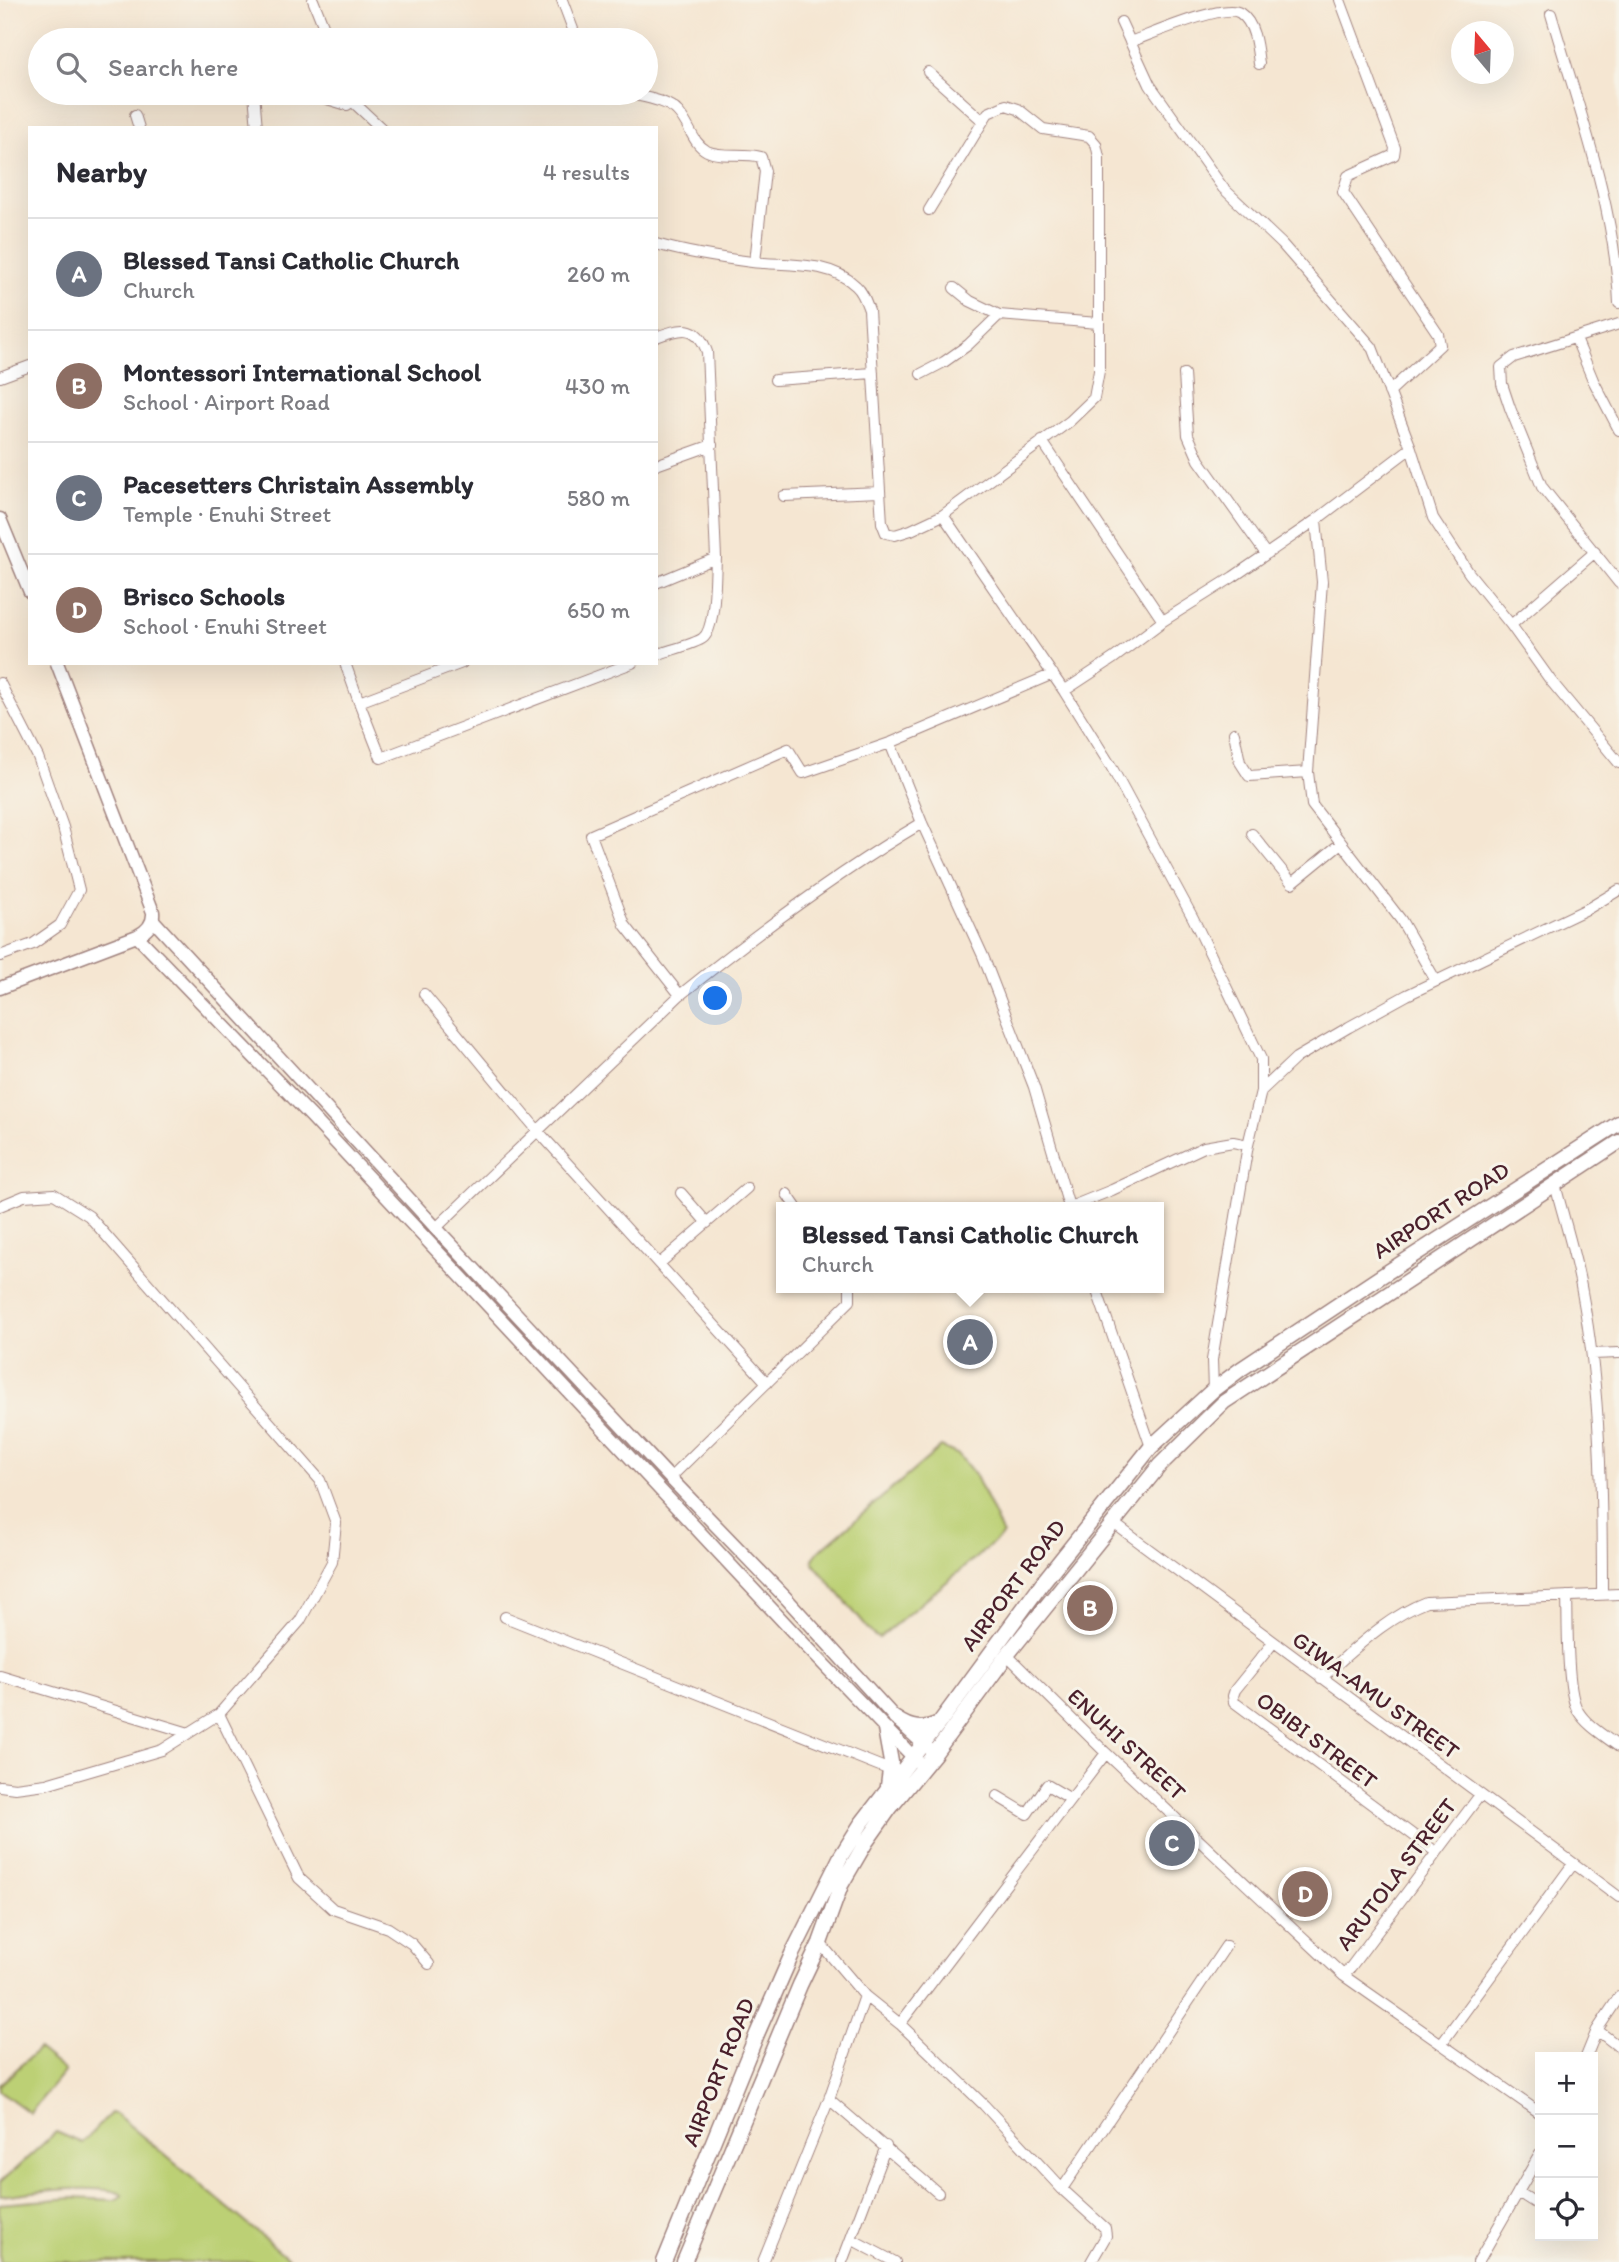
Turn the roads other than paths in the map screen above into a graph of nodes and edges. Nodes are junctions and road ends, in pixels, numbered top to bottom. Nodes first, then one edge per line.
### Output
1 (313, 0) edge
2 (562, 0) edge
3 (1340, 0) edge
4 (1551, 14) dead end
5 (1121, 22) dead end
6 (324, 28) edge
7 (573, 28) edge
8 (1130, 42) junction
9 (1259, 64) dead end
10 (928, 72) dead end
11 (658, 102) edge
12 (255, 105) edge
13 (357, 105) edge
14 (135, 115) dead end
15 (983, 121) junction
16 (138, 126) edge
17 (257, 126) edge
18 (378, 126) edge
19 (929, 210) dead end
20 (658, 245) edge
21 (755, 262) junction
22 (954, 288) dead end
23 (1619, 303) edge
24 (999, 315) junction
25 (1098, 323) junction
26 (1619, 324) edge
27 (658, 336) edge
28 (1576, 339) junction
29 (28, 367) edge
30 (873, 373) junction
31 (921, 374) dead end
32 (1184, 374) dead end
33 (0, 377) edge
34 (775, 380) dead end
35 (1390, 392) junction
36 (1619, 430) edge
37 (1042, 441) junction
38 (712, 445) junction
39 (1411, 448) junction
40 (658, 464) edge
41 (880, 492) junction
42 (784, 496) dead end
43 (943, 514) junction
44 (0, 519) edge
45 (1316, 520) junction
46 (1595, 552) junction
47 (1266, 554) junction
48 (716, 558) junction
49 (658, 582) edge
50 (1619, 583) edge
51 (28, 587) edge
52 (1163, 621) junction
53 (1511, 625) junction
54 (658, 654) edge
55 (58, 665) edge
56 (346, 665) edge
57 (457, 665) edge
58 (627, 665) edge
59 (1053, 674) junction
60 (0, 683) edge
61 (1064, 691) junction
62 (359, 702) junction
63 (1234, 733) dead end
64 (890, 743) junction
65 (1619, 763) edge
66 (1308, 772) junction
67 (922, 823) junction
68 (1252, 834) dead end
69 (1340, 843) junction
70 (1619, 890) edge
71 (153, 920) junction
72 (137, 936) junction
73 (0, 956) edge
74 (1436, 981) junction
75 (0, 988) edge
76 (424, 994) dead end
77 (680, 995) junction
78 (1261, 1091) junction
79 (1619, 1123) edge
80 (538, 1131) junction
81 (1619, 1142) edge
82 (1248, 1145) junction
83 (1555, 1184) junction
84 (747, 1188) dead end
85 (681, 1193) dead end
86 (787, 1194) dead end
87 (793, 1202) edge
88 (1068, 1202) edge
89 (1080, 1202) edge
90 (0, 1206) edge
91 (707, 1223) junction
92 (436, 1228) junction
93 (659, 1264) junction
94 (1356, 1292) junction
95 (850, 1293) edge
96 (1098, 1293) edge
97 (1367, 1308) junction
98 (1619, 1353) edge
99 (1592, 1354) junction
100 (767, 1383) junction
101 (1213, 1390) junction
102 (1151, 1447) junction
103 (670, 1478) junction
104 (1111, 1522) junction
105 (1619, 1594) edge
106 (1602, 1595) junction
107 (1567, 1596) junction
108 (505, 1617) dead end
109 (1273, 1643) junction
110 (1007, 1655) junction
111 (0, 1676) edge
112 (1321, 1678) junction
113 (219, 1714) junction
114 (940, 1722) junction
115 (890, 1724) junction
116 (189, 1733) junction
117 (923, 1744) junction
118 (1619, 1747) edge
119 (935, 1753) junction
120 (1106, 1753) junction
121 (912, 1757) junction
122 (924, 1767) junction
123 (890, 1770) junction
124 (0, 1786) edge
125 (887, 1789) junction
126 (1480, 1795) junction
127 (997, 1796) dead end
128 (1071, 1799) junction
129 (1436, 1853) junction
130 (1573, 1864) junction
131 (1619, 1898) edge
132 (820, 1943) junction
133 (1226, 1946) dead end
134 (429, 1964) dead end
135 (1343, 1976) junction
136 (864, 1996) junction
137 (1619, 1997) edge
138 (900, 2024) junction
139 (1597, 2030) junction
140 (1441, 2044) junction
141 (1619, 2047) edge
142 (1588, 2052) edge
143 (829, 2099) junction
144 (1535, 2110) edge
145 (886, 2146) junction
146 (1535, 2163) edge
147 (1062, 2189) junction
148 (1518, 2192) junction
149 (938, 2193) dead end
150 (1535, 2203) edge
151 (850, 2239) junction
152 (664, 2262) edge
153 (684, 2262) edge
154 (763, 2262) edge
155 (842, 2262) edge
156 (895, 2262) edge
157 (1091, 2262) edge
158 (1478, 2262) edge

1 - 6 street
2 - 7 street
3 - 35 street
4 - 23 street
5 - 8 street
8 - 9 street
8 - 35 street
10 - 15 street
11 - 21 street
12 - 17 street
13 - 18 street
14 - 16 street
15 - 19 street
15 - 25 street
20 - 21 street
21 - 30 street
22 - 24 street
24 - 25 street
24 - 31 street
25 - 37 street
26 - 28 street
27 - 38 street
28 - 36 street
28 - 46 street
29 - 33 street
30 - 34 street
30 - 41 street
32 - 47 street
35 - 39 street
37 - 43 street
37 - 52 street
38 - 40 street
38 - 48 street
39 - 45 street
39 - 53 street
41 - 42 street
41 - 43 street
43 - 59 street
44 - 51 street
45 - 47 street
45 - 66 street
46 - 50 street
46 - 53 street
47 - 52 street
48 - 49 street
48 - 54 street
52 - 61 street
53 - 65 street
55 - 71 street
56 - 62 street
57 - 62 street
58 - 62 street
59 - 61 street
59 - 64 street
60 - 73 street
61 - 78 street
63 - 66 street
64 - 67 street
64 - 77 street
66 - 69 street
67 - 77 street
67 - 88 street
68 - 69 street
69 - 74 street
70 - 74 street
71 - 72 street
71 - 92 street
72 - 75 street
72 - 115 street
74 - 78 street
76 - 80 street
77 - 80 street
78 - 82 street
79 - 94 main road, AIRPORT ROAD
80 - 92 street
80 - 93 street
81 - 83 main road, AIRPORT ROAD
82 - 89 street
82 - 101 street
83 - 97 main road, AIRPORT ROAD
83 - 99 street
84 - 91 street
85 - 91 street
86 - 87 street
90 - 113 street
91 - 93 street
92 - 103 street
93 - 100 street
94 - 97 main road
94 - 101 main road, AIRPORT ROAD
95 - 100 street
96 - 102 street
97 - 104 main road, AIRPORT ROAD
98 - 99 street
99 - 106 street
100 - 103 street
101 - 102 main road, AIRPORT ROAD
102 - 114 main road, AIRPORT ROAD
103 - 115 street
104 - 109 street, GIWA-AMU STREET
104 - 110 main road, AIRPORT ROAD
105 - 106 street
106 - 107 street
107 - 112 street
107 - 118 street
108 - 123 street
109 - 112 street, GIWA-AMU STREET
109 - 129 street, OBIBI STREET
110 - 119 main road, AIRPORT ROAD
110 - 120 street, ENUHI STREET
111 - 116 street
112 - 126 street, GIWA-AMU STREET
113 - 116 street
113 - 134 street
114 - 115 main road
114 - 117 main road, AIRPORT ROAD
115 - 117 street
115 - 121 street
115 - 123 main road
116 - 124 street
117 - 119 street
117 - 121 main road, AIRPORT ROAD
119 - 122 main road, AIRPORT ROAD
120 - 128 street
120 - 135 street, ENUHI STREET
121 - 122 street
121 - 125 main road, AIRPORT ROAD
122 - 132 main road, AIRPORT ROAD
123 - 125 main road
125 - 152 main road, AIRPORT ROAD
126 - 129 street, ARUTOLA STREET
126 - 130 street, GIWA-AMU STREET
127 - 128 street
128 - 138 street
129 - 135 street, ARUTOLA STREET
130 - 131 street, GIWA-AMU STREET
130 - 140 street
132 - 136 street
132 - 153 main road, AIRPORT ROAD
133 - 147 street
135 - 140 street, ENUHI STREET
136 - 138 street
136 - 143 street
137 - 139 street
138 - 147 street
139 - 141 street
139 - 142 street
140 - 144 street, ENUHI STREET
143 - 145 street
143 - 154 street
145 - 149 street
145 - 151 street
146 - 148 street
147 - 157 street
148 - 150 street
148 - 158 street
151 - 155 street
151 - 156 street

